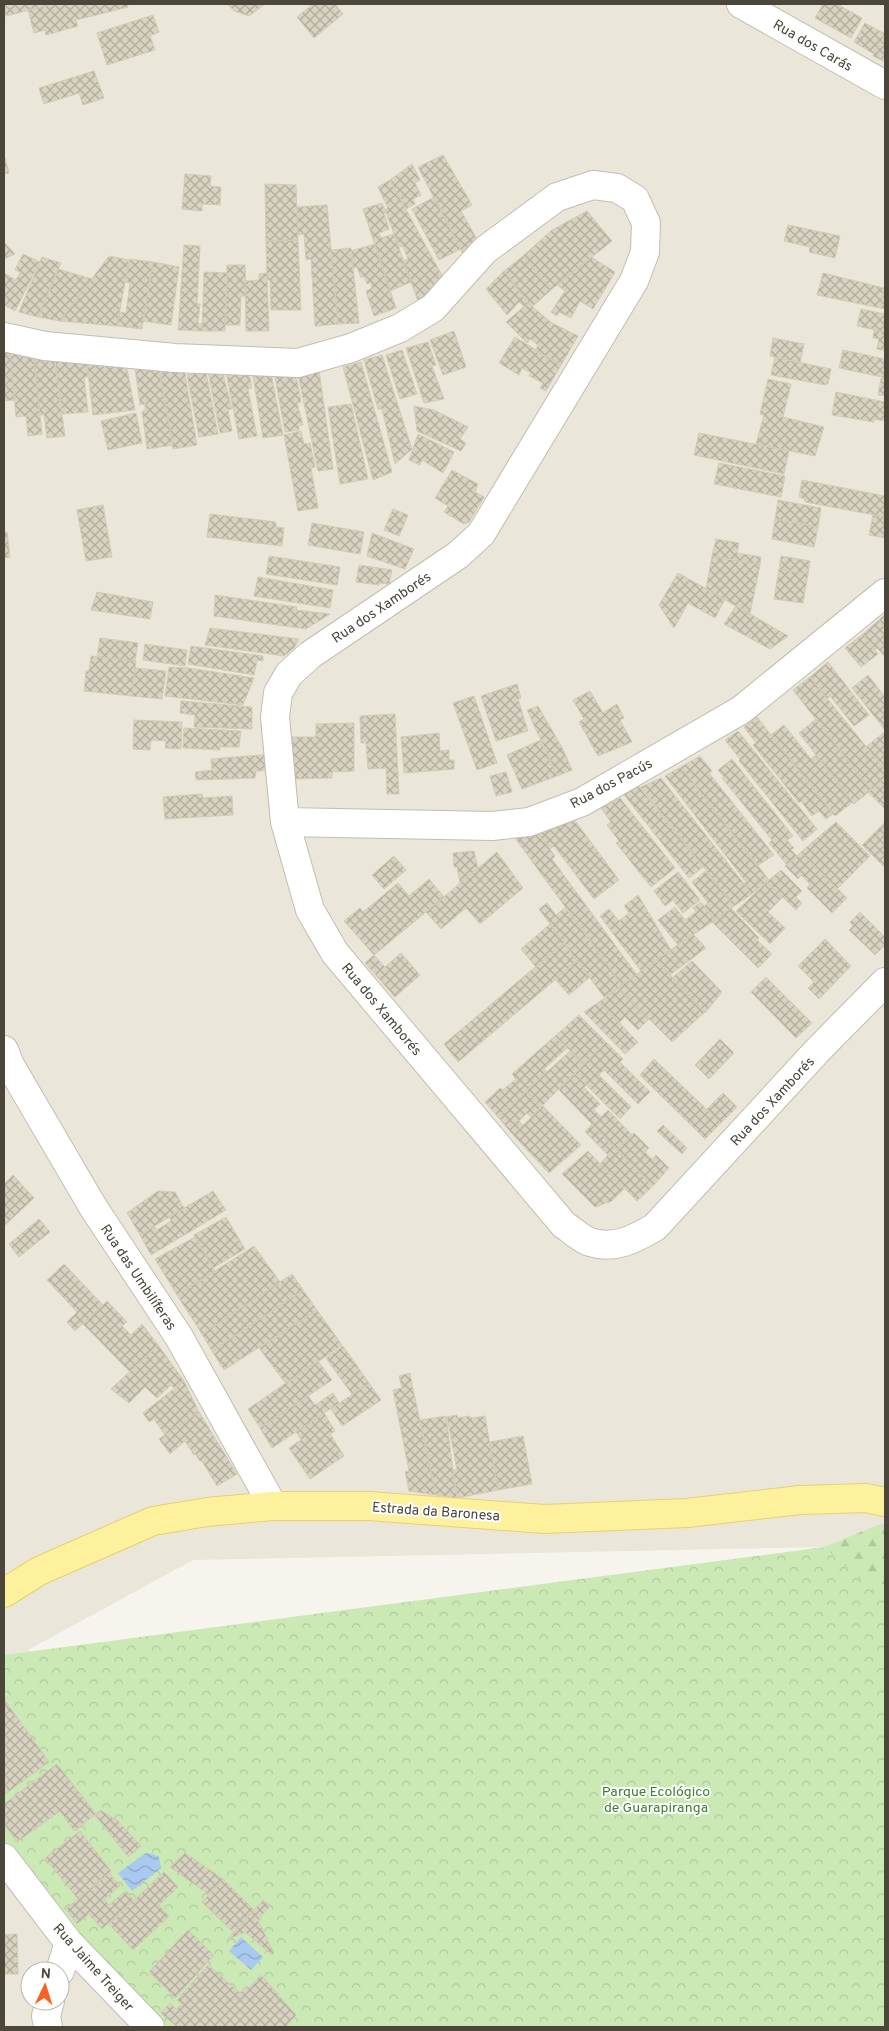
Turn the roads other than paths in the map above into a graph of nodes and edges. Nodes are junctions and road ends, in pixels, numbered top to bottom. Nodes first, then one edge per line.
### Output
1 (741, 4) edge
2 (885, 86) edge
3 (4, 337) edge
4 (885, 592) edge
5 (285, 822) junction
6 (885, 982) edge
7 (6, 1062) edge
8 (885, 1502) edge
9 (273, 1506) junction
10 (4, 1593) edge
11 (4, 1858) edge
12 (69, 1942) junction
13 (63, 1961) edge
14 (47, 2011) edge
15 (48, 2027) edge
16 (150, 2027) edge

1 - 2 street, Rua dos Carás
3 - 5 street, Rua dos Xamborés
4 - 5 street, Rua dos Pacús
5 - 6 street, Rua dos Xamborés
7 - 9 street, Rua das Umbilíferas
8 - 9 main road, Estrada da Baronesa
9 - 10 main road, Estrada da Baronesa
11 - 12 street, Rua Jaime Treiger
12 - 13 street
12 - 16 street, Rua Jaime Treiger
14 - 15 street

